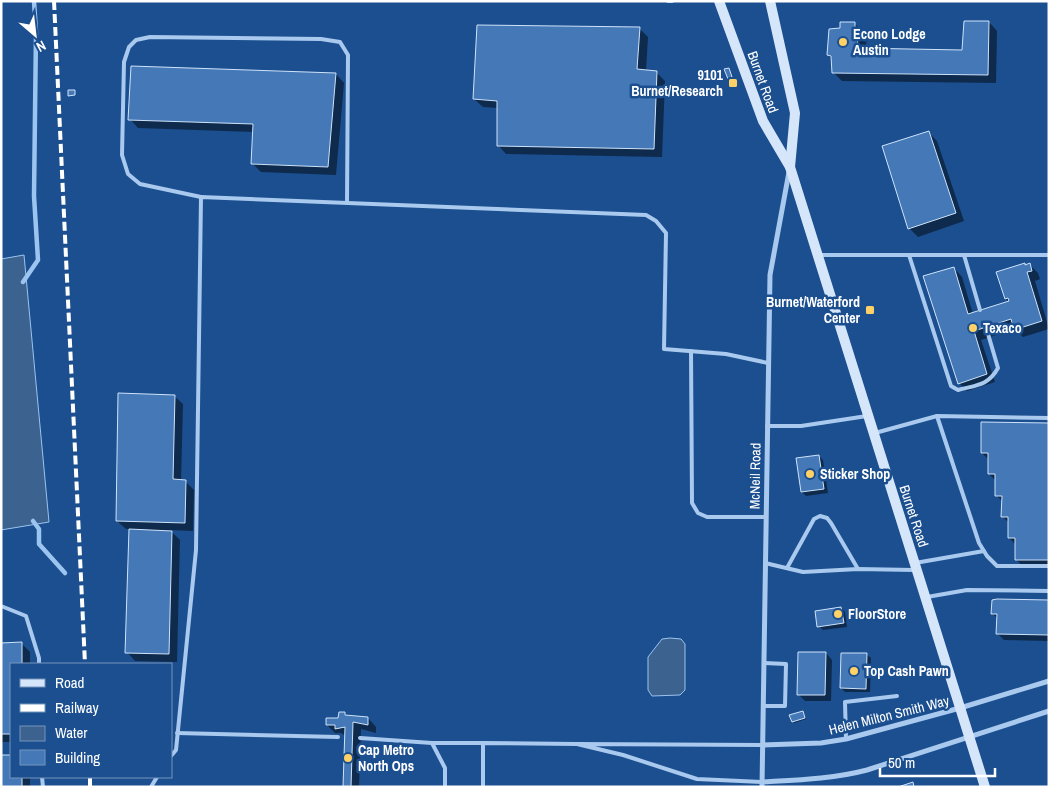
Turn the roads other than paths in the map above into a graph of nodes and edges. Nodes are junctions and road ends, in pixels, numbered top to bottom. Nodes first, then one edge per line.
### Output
1 (668, 1) edge
2 (672, 1) edge
3 (719, 1) edge
4 (770, 1) edge
5 (790, 168) junction
6 (201, 196) junction
7 (347, 203) junction
8 (816, 255) junction
9 (909, 255) junction
10 (964, 255) junction
11 (1049, 255) edge
12 (980, 310) dead end
13 (986, 327) dead end
14 (691, 351) junction
15 (768, 363) junction
16 (868, 416) junction
17 (937, 416) junction
18 (1049, 418) edge
19 (767, 426) junction
20 (873, 433) junction
21 (766, 517) junction
22 (984, 552) junction
23 (765, 563) junction
24 (915, 566) junction
25 (1049, 566) edge
26 (787, 568) junction
27 (858, 569) junction
28 (1049, 591) edge
29 (925, 597) junction
30 (1, 606) edge
31 (39, 663) edge
32 (764, 663) junction
33 (1049, 681) edge
34 (897, 696) dead end
35 (763, 706) junction
36 (960, 708) junction
37 (1049, 711) edge
38 (177, 733) junction
39 (338, 737) dead end
40 (969, 737) junction
41 (360, 738) dead end
42 (846, 739) junction
43 (432, 743) junction
44 (483, 744) junction
45 (577, 744) junction
46 (762, 746) junction
47 (172, 755) edge
48 (762, 784) edge
49 (445, 787) edge
50 (483, 787) edge
51 (985, 787) edge

1 - 2 lane
3 - 5 main road, Burnet Road
4 - 5 main road, Burnet Road
5 - 8 main road, Burnet Road
5 - 15 street, McNeil Road
6 - 7 lane
6 - 7 lane
6 - 38 lane
7 - 14 lane
8 - 9 lane
8 - 16 main road, Burnet Road
9 - 10 lane
9 - 13 lane
10 - 11 lane
10 - 12 lane
14 - 15 lane
14 - 21 lane
15 - 19 street, McNeil Road
16 - 19 lane
16 - 20 main road, Burnet Road
17 - 18 lane
17 - 20 lane
17 - 22 lane
19 - 21 street, McNeil Road
20 - 24 main road, Burnet Road
21 - 23 street, McNeil Road
22 - 24 lane
22 - 25 lane
23 - 26 lane
23 - 32 street, McNeil Road
24 - 27 lane
24 - 29 main road, Burnet Road
26 - 27 lane
26 - 27 lane
28 - 29 lane
29 - 36 main road, Burnet Road
30 - 31 lane
32 - 35 street, McNeil Road
32 - 35 lane
33 - 36 street, Helen Milton Smith Way
34 - 42 lane
35 - 46 street, McNeil Road
36 - 40 main road, Burnet Road
36 - 42 street, Helen Milton Smith Way
37 - 40 street
38 - 39 lane
38 - 47 lane
40 - 48 street
40 - 51 main road, Burnet Road
41 - 43 lane
42 - 46 street, Helen Milton Smith Way
43 - 44 lane
43 - 49 lane
44 - 45 lane
44 - 50 lane
45 - 46 lane
45 - 48 lane
46 - 48 street, McNeil Road

